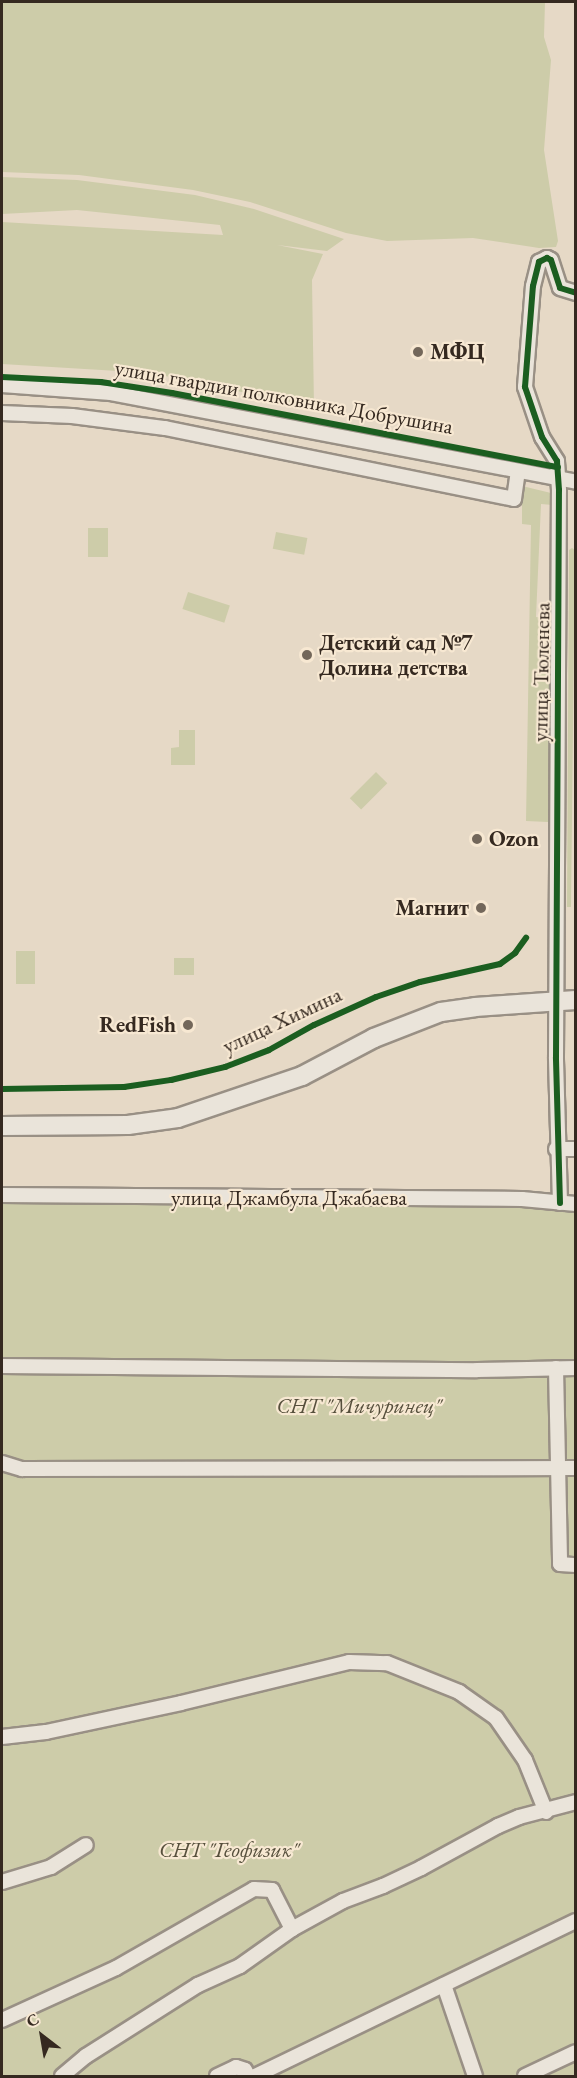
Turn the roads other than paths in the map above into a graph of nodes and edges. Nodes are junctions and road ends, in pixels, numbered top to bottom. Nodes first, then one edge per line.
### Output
1 (576, 293) edge
2 (2, 385) edge
3 (2, 413) edge
4 (518, 471) junction
5 (559, 478) junction
6 (576, 482) edge
7 (576, 1000) edge
8 (557, 1001) junction
9 (2, 1126) edge
10 (556, 1149) junction
11 (576, 1149) edge
12 (2, 1195) edge
13 (560, 1203) junction
14 (576, 1204) edge
15 (2, 1366) edge
16 (556, 1368) junction
17 (576, 1368) edge
18 (2, 1463) edge
19 (556, 1468) junction
20 (576, 1468) edge
21 (576, 1565) edge
22 (2, 1737) edge
23 (576, 1802) edge
24 (546, 1812) junction
25 (86, 1845) dead end
26 (2, 1882) edge
27 (576, 1921) edge
28 (292, 1929) junction
29 (444, 1984) junction
30 (2, 2020) edge
31 (576, 2052) edge
32 (62, 2076) edge
33 (217, 2076) edge
34 (248, 2076) edge
35 (255, 2076) edge
36 (475, 2076) edge
37 (525, 2076) edge

1 - 5 street, улица Тюленева
2 - 4 street, улица гвардии полковника Добрушина
3 - 4 street
4 - 5 street, улица гвардии полковника Добрушина
5 - 6 street, улица гвардии полковника Добрушина
5 - 8 street, улица Тюленева
7 - 8 street
8 - 9 street
8 - 10 street, улица Тюленева
10 - 11 street
10 - 13 street, улица Тюленева
12 - 13 street, улица Джамбула Джабаева
13 - 14 street, улица Джамбула Джабаева
15 - 16 street
16 - 17 street
16 - 19 street
18 - 19 street
19 - 20 street
19 - 21 street
22 - 24 street
23 - 24 street
24 - 28 street
25 - 26 street
27 - 29 street
28 - 30 street
28 - 32 street
29 - 35 street
29 - 36 street
31 - 37 street
33 - 34 street

